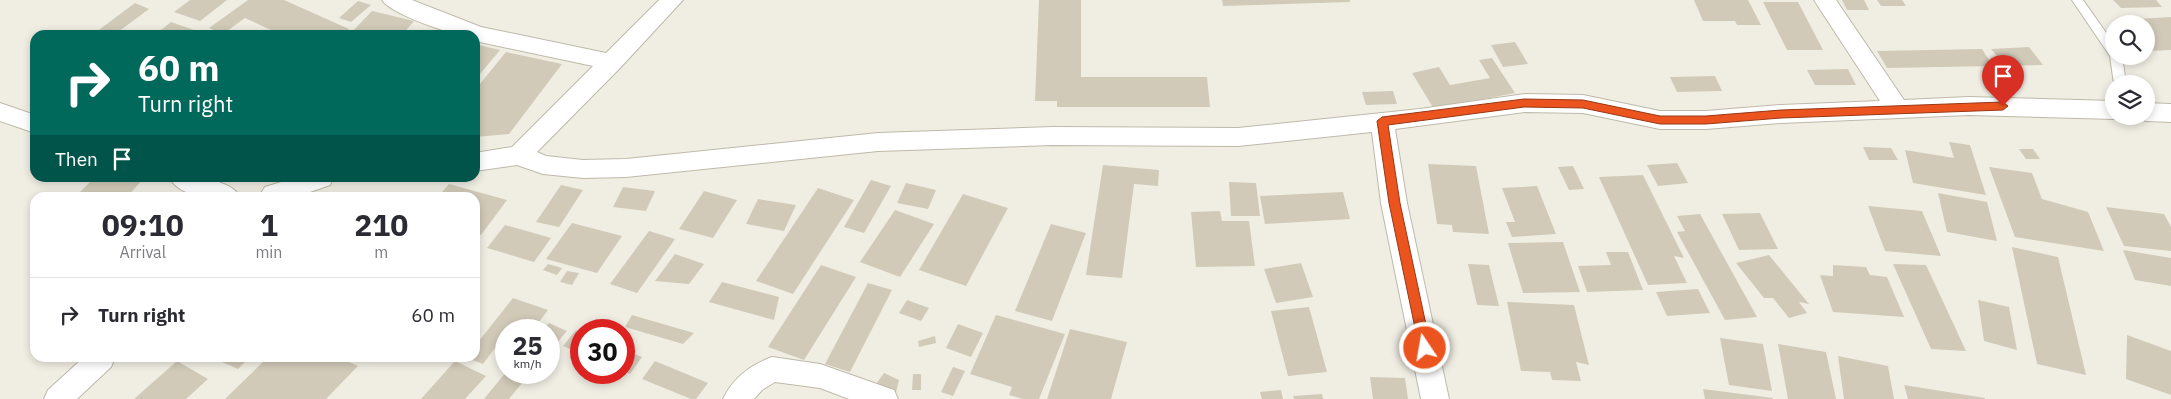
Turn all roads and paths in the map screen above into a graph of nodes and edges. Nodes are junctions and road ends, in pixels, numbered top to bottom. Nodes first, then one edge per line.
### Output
1 (393, 0) edge
2 (672, 0) edge
3 (1825, 0) edge
4 (2077, 0) edge
5 (466, 30) edge
6 (480, 35) edge
7 (2105, 41) edge
8 (612, 62) junction
9 (1898, 109) junction
10 (2105, 110) edge
11 (0, 112) edge
12 (2155, 112) edge
13 (2171, 113) edge
14 (1382, 121) junction
15 (30, 122) edge
16 (519, 155) junction
17 (480, 161) edge
18 (191, 182) edge
19 (308, 182) edge
20 (215, 192) edge
21 (280, 192) edge
22 (98, 362) edge
23 (58, 399) edge
24 (737, 399) edge
25 (884, 399) edge
26 (1434, 399) edge

1 - 5 street
2 - 8 street
3 - 9 street
4 - 7 lane
6 - 8 street
8 - 16 street
9 - 10 street
9 - 14 street
11 - 15 street
12 - 13 street
14 - 16 street
14 - 26 street
16 - 17 street
18 - 20 street
19 - 21 street
22 - 23 street
24 - 25 street

